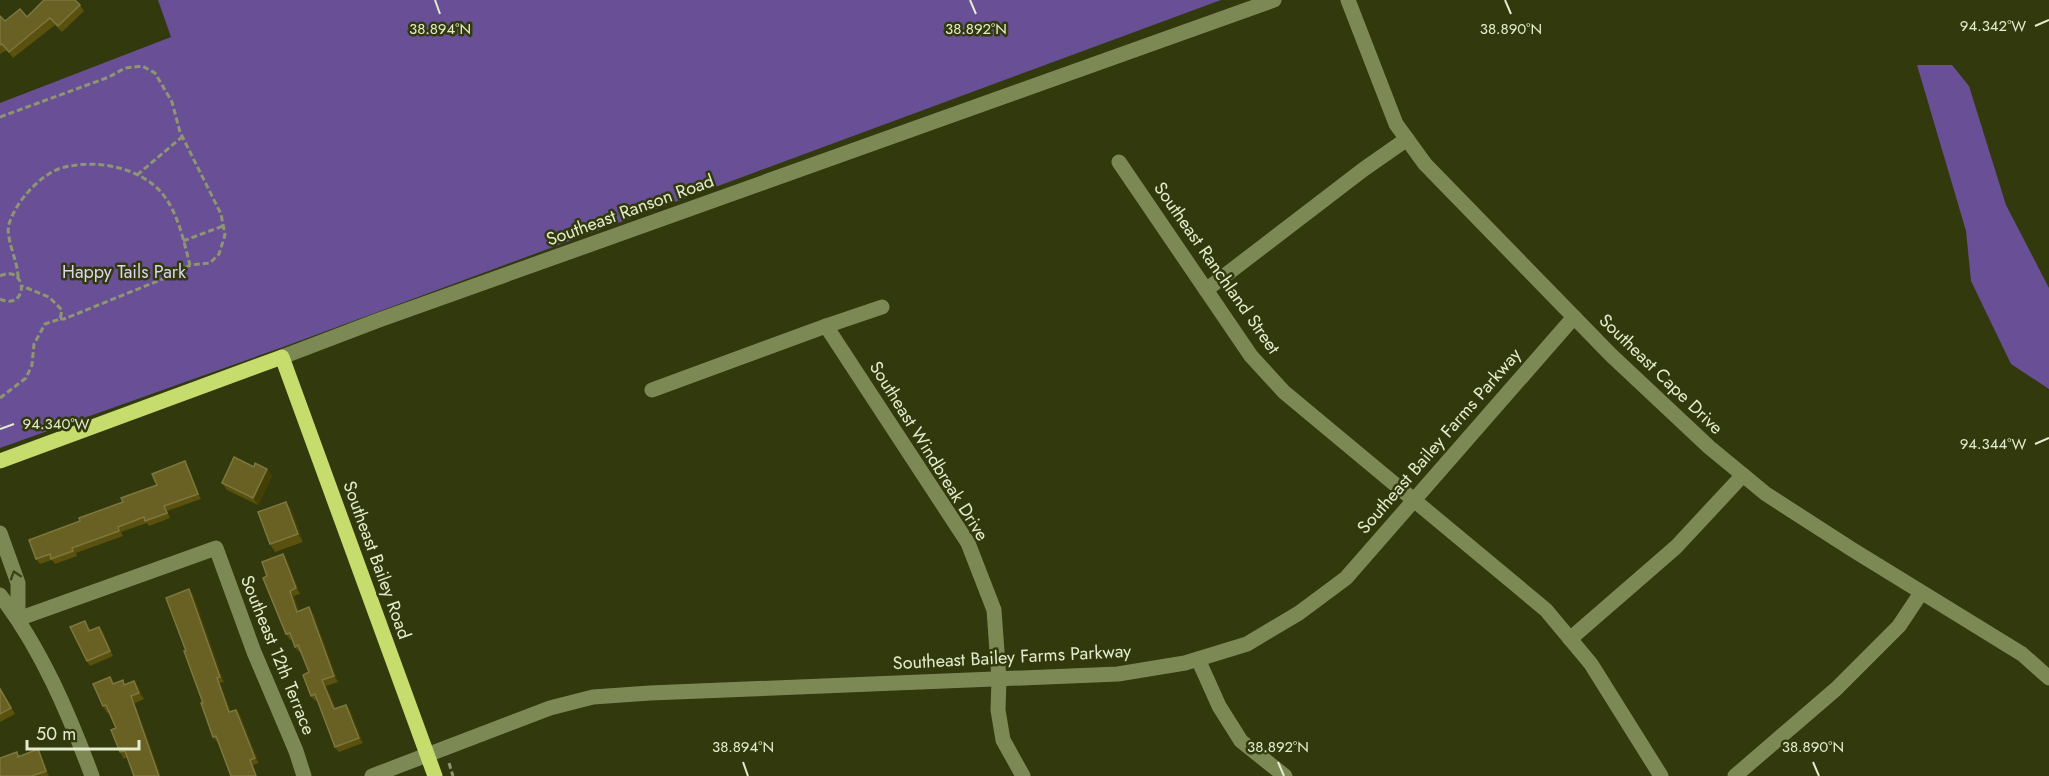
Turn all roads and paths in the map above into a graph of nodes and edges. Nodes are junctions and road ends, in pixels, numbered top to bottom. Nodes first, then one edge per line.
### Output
1 (1274, 0) edge
2 (1348, 0) edge
3 (0, 117) edge
4 (182, 136) junction
5 (1407, 139) junction
6 (1119, 162) dead end
7 (137, 175) junction
8 (224, 226) junction
9 (183, 241) junction
10 (190, 265) junction
11 (0, 276) edge
12 (18, 277) junction
13 (22, 286) junction
14 (1206, 290) junction
15 (0, 300) edge
16 (882, 307) dead end
17 (1574, 317) junction
18 (60, 319) junction
19 (826, 326) junction
20 (282, 357) junction
21 (652, 390) dead end
22 (0, 398) edge
23 (0, 461) edge
24 (1743, 475) junction
25 (1413, 500) junction
26 (0, 533) edge
27 (1921, 593) junction
28 (0, 595) edge
29 (18, 618) junction
30 (1570, 639) junction
31 (1198, 659) junction
32 (2049, 678) edge
33 (999, 679) junction
34 (427, 755) junction
35 (449, 763) dead end
36 (92, 776) edge
37 (304, 776) edge
38 (372, 776) edge
39 (435, 776) edge
40 (453, 776) edge
41 (1023, 776) edge
42 (1285, 776) edge
43 (1661, 776) edge
44 (1735, 776) edge

1 - 20 street, Southeast Ranson Road
2 - 5 street, Southeast Cape Drive
3 - 4 path
4 - 7 path
4 - 8 path
5 - 14 street
5 - 17 street, Southeast Cape Drive
6 - 14 street, Southeast Ranchland Street
7 - 9 path
7 - 12 path
8 - 9 path
8 - 10 path
9 - 10 path
10 - 18 path
11 - 12 path
12 - 13 path
13 - 15 path
13 - 18 path
14 - 25 street, Southeast Ranchland Street
16 - 19 street
17 - 24 street, Southeast Cape Drive
17 - 25 street, Southeast Bailey Farms Parkway
18 - 22 path
19 - 21 street
19 - 33 street, Southeast Windbreak Drive
20 - 23 main road, Southeast Ranson Road
20 - 34 main road, Southeast Bailey Road
24 - 27 street, Southeast Cape Drive
24 - 30 street
25 - 30 street, Southeast Ranchland Street
25 - 31 street, Southeast Bailey Farms Parkway
29 -> 26 street
27 - 32 street, Southeast Cape Drive
27 - 44 street
28 - 29 street
29 - 36 street
29 - 37 street, Southeast 12th Terrace
30 - 43 street, Southeast Ranchland Street
31 - 33 street, Southeast Bailey Farms Parkway
31 - 42 street
33 - 34 street, Southeast Bailey Farms Parkway
33 - 41 street, Southeast Windbreak Drive
34 - 38 street, Southeast Bailey Farms Parkway
34 - 39 main road, Southeast Bailey Road
35 - 40 path

